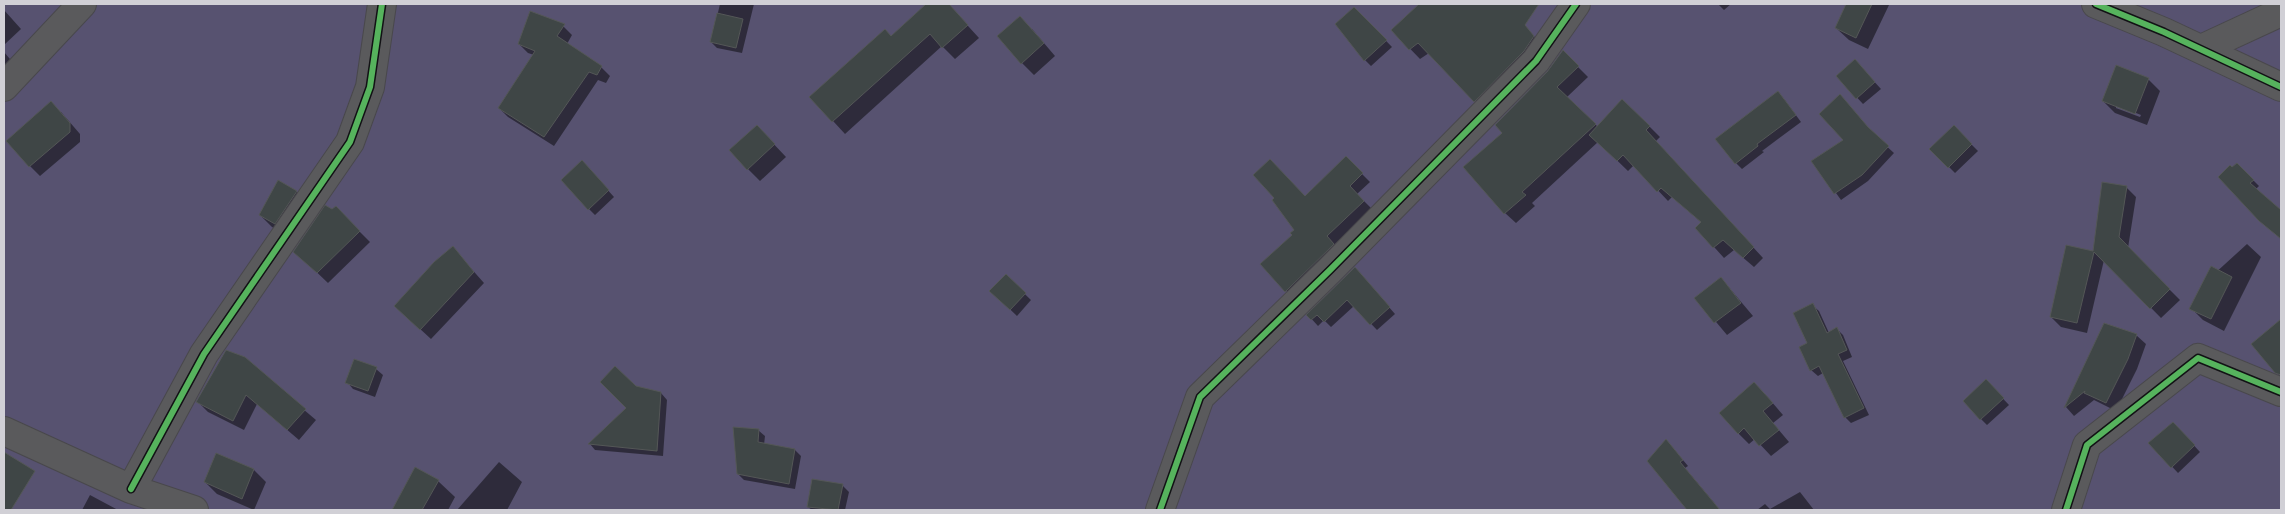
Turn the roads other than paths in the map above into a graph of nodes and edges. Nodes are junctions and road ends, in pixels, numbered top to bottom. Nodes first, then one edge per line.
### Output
1 (82, 4) edge
2 (382, 4) edge
3 (1576, 4) edge
4 (2096, 4) edge
5 (2281, 12) edge
6 (2201, 49) junction
7 (4, 87) edge
8 (2281, 87) edge
9 (2281, 392) edge
10 (4, 431) edge
11 (131, 489) junction
12 (194, 510) edge
13 (1160, 510) edge
14 (2066, 510) edge

1 - 7 street
2 - 11 street
3 - 13 street
4 - 6 street
5 - 6 street
6 - 8 street
9 - 14 street
10 - 11 street
11 - 12 street

